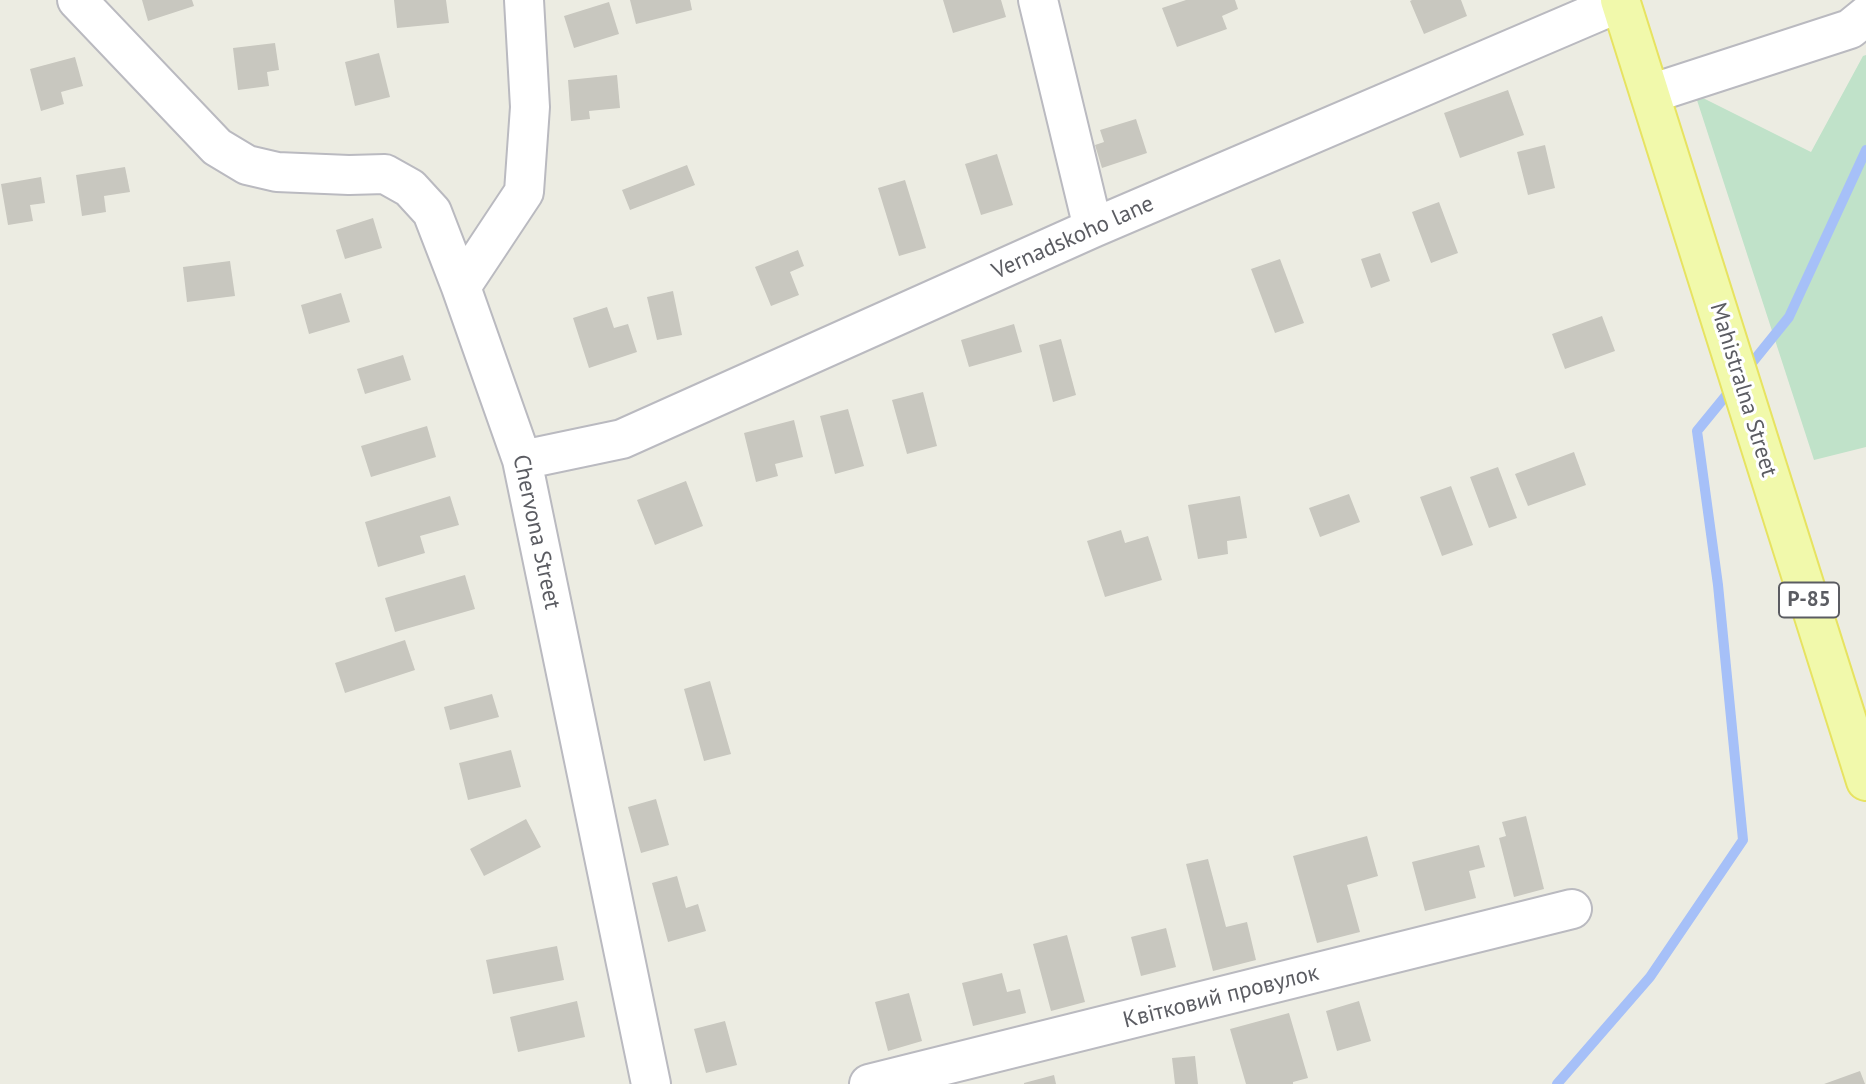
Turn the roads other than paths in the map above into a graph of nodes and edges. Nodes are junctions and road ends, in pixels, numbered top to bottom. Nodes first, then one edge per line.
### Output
1 (77, 0) edge
2 (524, 0) edge
3 (1038, 0) edge
4 (1620, 1) edge
5 (1866, 16) edge
6 (1650, 94) junction
7 (1093, 228) junction
8 (461, 287) junction
9 (522, 460) junction
10 (1866, 781) edge
11 (1572, 909) dead end
12 (651, 1084) edge
13 (869, 1084) edge

1 - 8 street
2 - 8 street
3 - 7 street
4 - 6 main road, Mahistralna Street / Р-85
4 - 7 street, Vernadskoho lane
5 - 6 street
6 - 10 main road, Mahistralna Street / Р-85
7 - 9 street, Vernadskoho lane
8 - 9 street, Chervona Street
9 - 12 street, Chervona Street
11 - 13 street, Квітковий провулок

